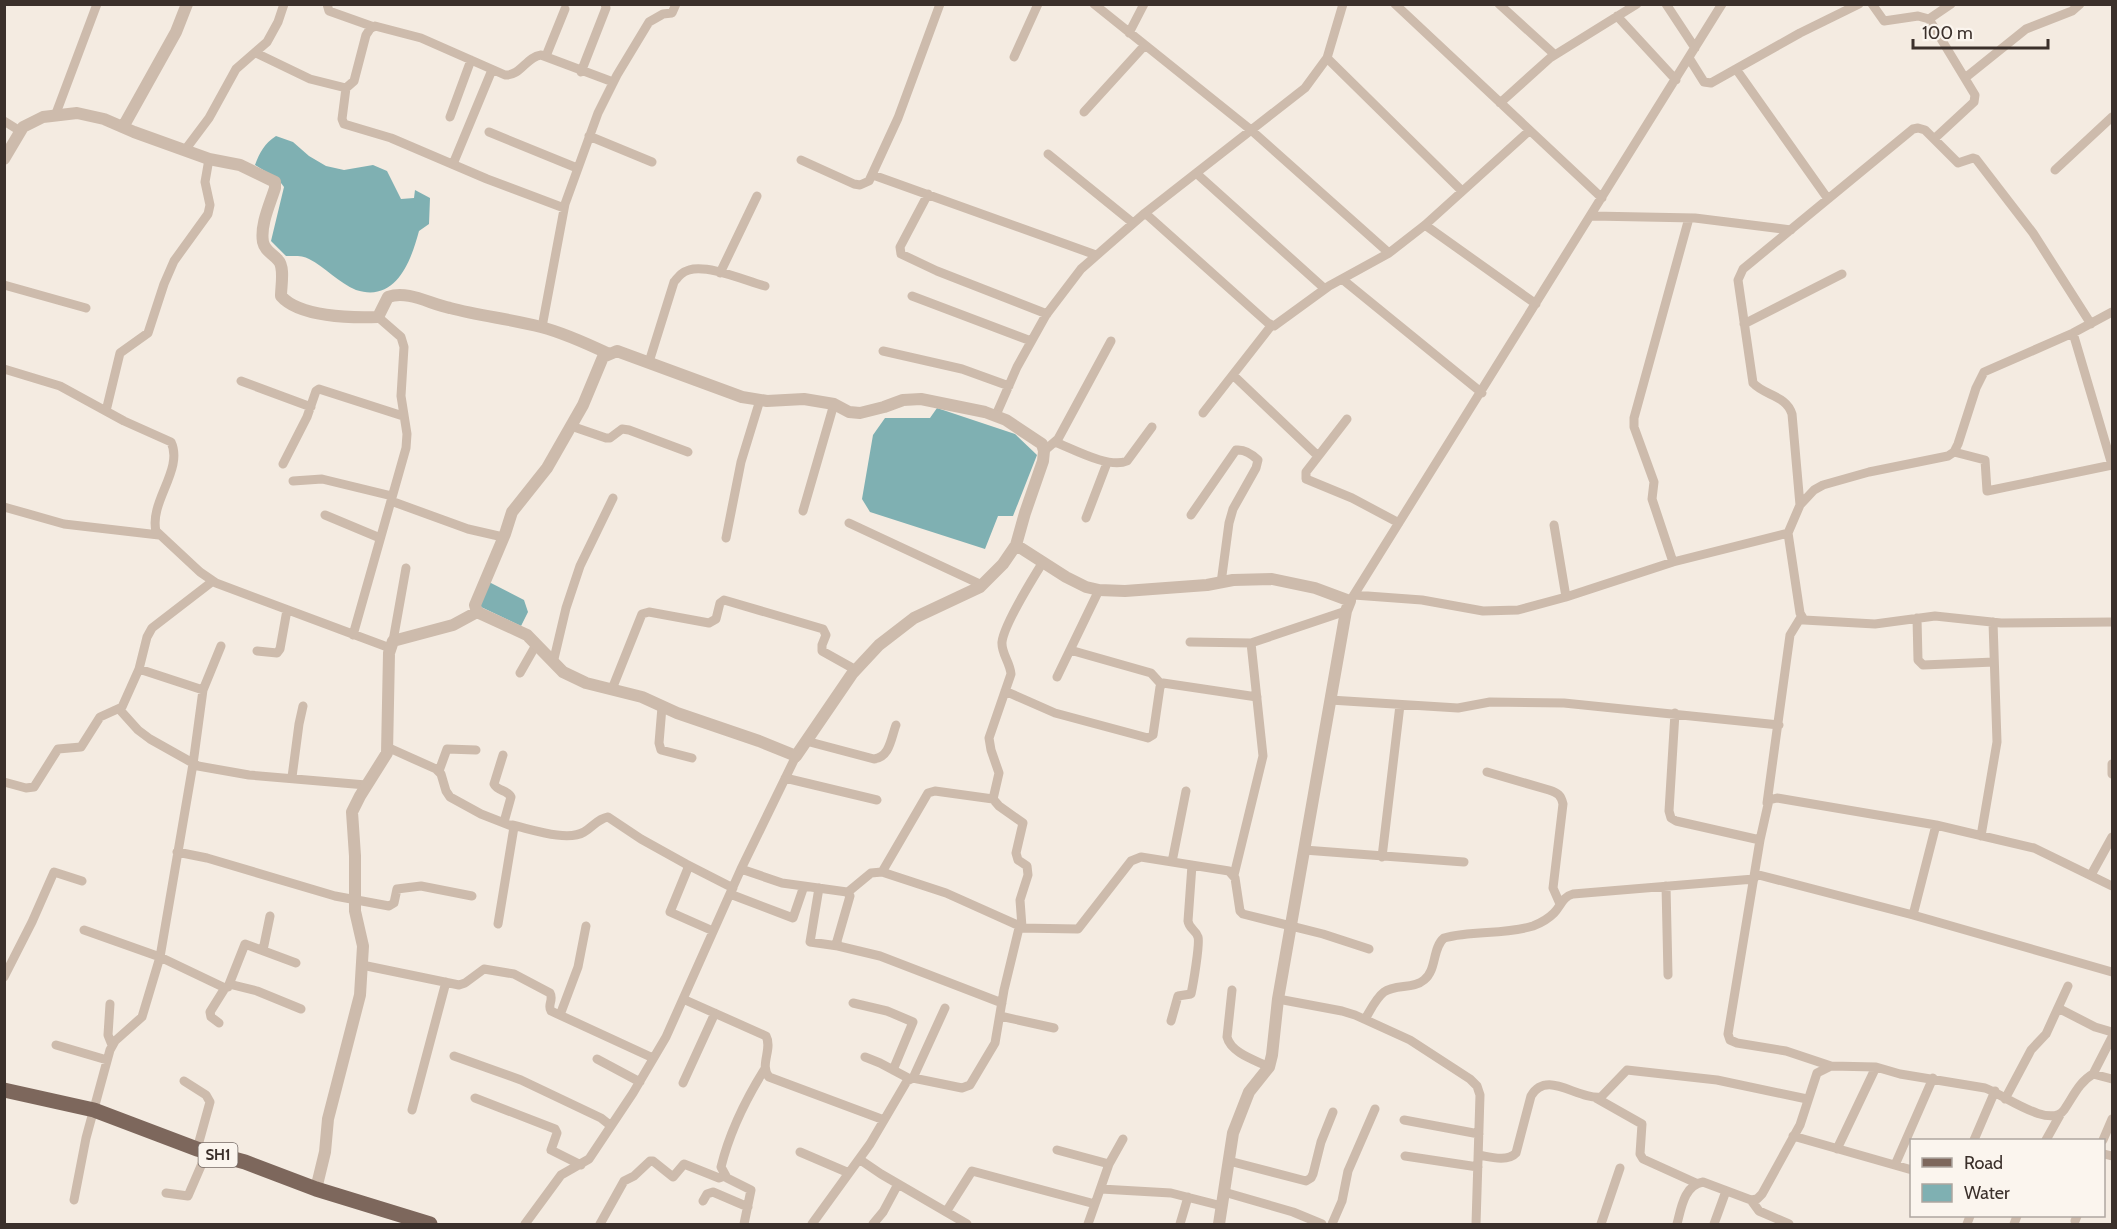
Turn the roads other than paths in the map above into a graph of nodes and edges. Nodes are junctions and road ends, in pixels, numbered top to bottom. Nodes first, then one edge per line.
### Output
1 (97, 4) edge
2 (187, 4) edge
3 (284, 4) edge
4 (327, 4) edge
5 (676, 4) edge
6 (940, 4) edge
7 (1038, 4) edge
8 (1144, 4) edge
9 (1343, 4) edge
10 (1395, 4) edge
11 (1499, 4) edge
12 (1617, 4) edge
13 (1637, 4) edge
14 (1666, 4) edge
15 (1722, 4) edge
16 (1859, 4) edge
17 (1872, 4) edge
18 (1950, 4) edge
19 (2080, 4) edge
20 (606, 5) edge
21 (1099, 6) edge
22 (565, 9) dead end
23 (1620, 15) junction
24 (1929, 19) junction
25 (374, 27) junction
26 (1130, 33) junction
27 (1145, 45) junction
28 (1695, 48) junction
29 (256, 53) junction
30 (1554, 54) junction
31 (546, 56) junction
32 (1014, 57) dead end
33 (1327, 58) junction
34 (1689, 58) junction
35 (471, 60) junction
36 (1736, 69) junction
37 (492, 70) junction
38 (581, 72) junction
39 (1965, 78) junction
40 (1676, 80) junction
41 (614, 82) junction
42 (346, 88) junction
43 (1500, 104) junction
44 (1084, 112) dead end
45 (55, 116) junction
46 (450, 117) dead end
47 (2112, 117) edge
48 (4, 121) edge
49 (123, 127) junction
50 (1251, 130) junction
51 (1529, 130) junction
52 (20, 131) junction
53 (489, 132) dead end
54 (589, 136) junction
55 (1934, 139) junction
56 (185, 150) junction
57 (1048, 154) dead end
58 (4, 159) edge
59 (209, 159) junction
60 (801, 160) dead end
61 (652, 162) dead end
62 (453, 164) junction
63 (577, 168) junction
64 (2055, 170) dead end
65 (1196, 173) junction
66 (873, 175) junction
67 (1462, 190) junction
68 (928, 194) junction
69 (757, 196) dead end
70 (1602, 198) junction
71 (1828, 199) junction
72 (564, 208) junction
73 (1145, 213) junction
74 (1592, 216) junction
75 (1689, 218) junction
76 (1133, 223) junction
77 (1425, 225) junction
78 (1791, 230) junction
79 (1389, 253) junction
80 (1096, 255) junction
81 (720, 273) junction
82 (1842, 274) dead end
83 (1342, 279) junction
84 (4, 285) edge
85 (765, 286) dead end
86 (1325, 289) junction
87 (912, 296) dead end
88 (1536, 304) junction
89 (86, 308) dead end
90 (2112, 312) edge
91 (1047, 314) junction
92 (378, 317) junction
93 (1744, 324) junction
94 (2091, 324) junction
95 (1271, 326) junction
96 (542, 327) junction
97 (2073, 333) junction
98 (1031, 341) junction
99 (1111, 341) dead end
100 (883, 351) dead end
101 (609, 354) junction
102 (649, 362) junction
103 (4, 369) edge
104 (1233, 375) junction
105 (241, 381) dead end
106 (1009, 386) junction
107 (1482, 393) junction
108 (760, 400) junction
109 (834, 404) junction
110 (311, 407) junction
111 (106, 411) junction
112 (1203, 413) dead end
113 (403, 416) junction
114 (996, 416) junction
115 (1347, 418) dead end
116 (571, 426) junction
117 (1152, 427) dead end
118 (1054, 442) junction
119 (1044, 451) junction
120 (688, 452) dead end
121 (1954, 452) junction
122 (1318, 456) junction
123 (1107, 463) junction
124 (283, 464) dead end
125 (2112, 465) edge
126 (293, 481) dead end
127 (613, 498) dead end
128 (391, 499) junction
129 (1800, 505) junction
130 (4, 507) edge
131 (803, 511) dead end
132 (325, 515) dead end
133 (1191, 515) dead end
134 (1086, 518) dead end
135 (849, 523) dead end
136 (1399, 523) junction
137 (1554, 525) dead end
138 (1788, 533) junction
139 (159, 535) junction
140 (504, 537) junction
141 (380, 538) junction
142 (726, 538) dead end
143 (1016, 545) junction
144 (1043, 562) junction
145 (1673, 562) junction
146 (406, 568) dead end
147 (213, 581) junction
148 (1221, 582) junction
149 (982, 585) junction
150 (1099, 590) junction
151 (1566, 597) junction
152 (1350, 602) junction
153 (287, 610) junction
154 (477, 612) junction
155 (1801, 617) junction
156 (1917, 618) junction
157 (1993, 622) junction
158 (2112, 622) edge
159 (353, 635) junction
160 (1190, 642) dead end
161 (1251, 643) junction
162 (392, 644) junction
163 (536, 645) junction
164 (221, 646) dead end
165 (1070, 650) junction
166 (257, 651) dead end
167 (1994, 662) junction
168 (553, 663) junction
169 (139, 669) junction
170 (856, 670) junction
171 (520, 673) dead end
172 (1057, 677) dead end
173 (1161, 684) junction
174 (612, 689) junction
175 (203, 690) junction
176 (1005, 692) junction
177 (1257, 697) junction
178 (1330, 700) junction
179 (1400, 705) junction
180 (303, 706) dead end
181 (662, 707) junction
182 (120, 710) junction
183 (1675, 713) junction
184 (896, 724) dead end
185 (1779, 725) junction
186 (806, 741) junction
187 (387, 747) junction
188 (476, 750) dead end
189 (502, 755) dead end
190 (796, 756) junction
191 (692, 758) dead end
192 (193, 764) junction
193 (2112, 764) edge
194 (439, 771) junction
195 (1487, 772) dead end
196 (2112, 774) edge
197 (292, 777) junction
198 (785, 778) junction
199 (4, 782) edge
200 (366, 785) junction
201 (1186, 791) dead end
202 (993, 799) junction
203 (877, 800) dead end
204 (1767, 803) junction
205 (508, 823) junction
206 (1936, 825) junction
207 (1981, 836) junction
208 (2112, 837) edge
209 (1760, 840) junction
210 (1304, 850) junction
211 (177, 852) junction
212 (1382, 857) junction
213 (1172, 862) junction
214 (1464, 862) dead end
215 (686, 864) junction
216 (1192, 866) junction
217 (741, 869) junction
218 (882, 872) junction
219 (2091, 874) junction
220 (1234, 875) junction
221 (1754, 876) junction
222 (82, 881) dead end
223 (804, 886) junction
224 (1666, 886) junction
225 (2112, 886) edge
226 (819, 888) junction
227 (731, 891) junction
228 (848, 892) junction
229 (472, 896) dead end
230 (355, 899) junction
231 (1560, 904) junction
232 (1913, 915) junction
233 (270, 916) dead end
234 (498, 924) dead end
235 (586, 926) dead end
236 (1291, 926) junction
237 (1022, 927) junction
238 (84, 930) dead end
239 (713, 931) junction
240 (838, 946) junction
241 (1369, 949) dead end
242 (263, 950) junction
243 (160, 957) junction
244 (296, 963) dead end
245 (362, 965) junction
246 (2112, 972) edge
247 (1668, 975) dead end
248 (4, 977) edge
249 (446, 982) junction
250 (227, 986) junction
251 (2068, 986) dead end
252 (1232, 990) dead end
253 (683, 999) junction
254 (1278, 999) junction
255 (853, 1003) dead end
256 (1002, 1003) junction
257 (110, 1004) dead end
258 (945, 1008) dead end
259 (2058, 1008) junction
260 (301, 1009) dead end
261 (715, 1013) junction
262 (560, 1015) junction
263 (1000, 1016) junction
264 (1365, 1019) junction
265 (1172, 1021) dead end
266 (219, 1023) dead end
267 (1054, 1028) dead end
268 (2112, 1032) edge
269 (2112, 1037) edge
270 (56, 1045) dead end
271 (112, 1045) junction
272 (454, 1056) dead end
273 (865, 1057) dead end
274 (653, 1058) junction
275 (597, 1059) dead end
276 (107, 1060) junction
277 (1831, 1066) junction
278 (1269, 1067) junction
279 (1876, 1067) junction
280 (764, 1070) junction
281 (893, 1070) junction
282 (2093, 1074) junction
283 (1933, 1078) junction
284 (911, 1079) junction
285 (2112, 1079) edge
286 (184, 1081) dead end
287 (640, 1082) junction
288 (683, 1083) dead end
289 (4, 1090) edge
290 (1995, 1091) junction
291 (475, 1098) dead end
292 (1596, 1098) junction
293 (1808, 1099) junction
294 (2005, 1099) junction
295 (1375, 1109) dead end
296 (94, 1110) junction
297 (412, 1110) dead end
298 (1333, 1112) dead end
299 (2060, 1115) junction
300 (2112, 1119) edge
301 (884, 1120) junction
302 (1404, 1120) dead end
303 (611, 1126) junction
304 (1479, 1134) junction
305 (1793, 1136) junction
306 (1123, 1139) dead end
307 (1974, 1139) edge
308 (2049, 1139) edge
309 (2103, 1139) edge
310 (1837, 1149) junction
311 (202, 1150) junction
312 (1057, 1150) dead end
313 (800, 1152) dead end
314 (1479, 1155) junction
315 (1405, 1156) dead end
316 (859, 1159) junction
317 (1229, 1161) junction
318 (1109, 1164) junction
319 (581, 1165) junction
320 (1894, 1165) junction
321 (1478, 1167) junction
322 (1620, 1168) dead end
323 (1910, 1170) edge
324 (849, 1173) junction
325 (725, 1176) junction
326 (1696, 1183) junction
327 (898, 1184) junction
328 (1101, 1189) junction
329 (316, 1190) junction
330 (1726, 1191) junction
331 (166, 1192) dead end
332 (1224, 1192) junction
333 (1188, 1197) junction
334 (74, 1200) dead end
335 (1751, 1200) junction
336 (703, 1201) dead end
337 (1095, 1204) junction
338 (1222, 1206) junction
339 (748, 1207) junction
340 (946, 1212) junction
341 (1768, 1220) edge
342 (430, 1224) edge
343 (525, 1224) edge
344 (600, 1224) edge
345 (744, 1224) edge
346 (812, 1224) edge
347 (873, 1224) edge
348 (967, 1224) edge
349 (1088, 1224) edge
350 (1180, 1224) edge
351 (1220, 1224) edge
352 (1322, 1224) edge
353 (1332, 1224) edge
354 (1476, 1224) edge
355 (1601, 1224) edge
356 (1677, 1224) edge
357 (1714, 1224) edge
358 (1787, 1224) edge

1 - 45 street
2 - 49 street
3 - 29 street
4 - 25 street
5 - 41 street
6 - 66 street
7 - 32 street
8 - 26 street
9 - 33 street
10 - 43 street
11 - 30 street
12 - 23 street
13 - 23 street
14 - 28 street
15 - 28 street
16 - 36 street
17 - 24 street
18 - 24 street
19 - 39 street
20 - 38 street
21 - 26 street
22 - 31 street
23 - 30 street
23 - 40 street
24 - 39 street
25 - 35 street
25 - 42 street
26 - 27 street
27 - 44 street
27 - 50 street
28 - 34 street
29 - 42 street
29 - 56 street
30 - 43 street
31 - 37 street
31 - 38 street
33 - 50 street
33 - 67 street
34 - 36 street
34 - 40 street
35 - 37 street
35 - 46 street
36 - 71 street
37 - 62 street
38 - 41 street
39 - 55 street
40 - 70 street
41 - 54 street
42 - 62 street
43 - 51 street
45 - 49 street
45 - 52 street
47 - 64 street
48 - 52 street
49 - 56 street
50 - 65 street
50 - 79 street
51 - 67 street
51 - 70 street
52 - 58 street
53 - 63 street
54 - 61 street
54 - 63 street
55 - 71 street
55 - 94 street
56 - 59 street
57 - 76 street
59 - 92 street
59 - 111 street
60 - 66 street
62 - 72 street
63 - 72 street
65 - 73 street
65 - 86 street
66 - 68 street
67 - 77 street
68 - 80 street
68 - 91 street
69 - 81 street
70 - 74 street
71 - 78 street
72 - 96 street
73 - 76 street
73 - 95 street
74 - 75 street
74 - 88 street
75 - 78 street
75 - 145 street
76 - 80 street
77 - 79 street
77 - 88 street
78 - 93 street
79 - 83 street
80 - 91 street
81 - 85 street
81 - 102 street
82 - 93 street
83 - 86 street
83 - 107 street
84 - 89 street
86 - 95 street
87 - 98 street
88 - 107 street
90 - 94 street
91 - 98 street
92 - 96 street
92 - 113 street
93 - 129 street
94 - 97 street
95 - 104 street
96 - 101 street
97 - 121 street
97 - 125 street
98 - 106 street
99 - 118 street
100 - 106 street
101 - 102 street
101 - 116 street
102 - 108 street
103 - 111 street
104 - 112 street
104 - 122 street
105 - 110 street
106 - 114 street
107 - 136 street
108 - 109 street
108 - 142 street
109 - 114 street
109 - 131 street
110 - 113 street
110 - 124 street
111 - 139 street
113 - 128 street
114 - 119 street
115 - 122 street
116 - 120 street
116 - 140 street
117 - 123 street
118 - 119 street
118 - 123 street
119 - 143 street
121 - 125 street
121 - 129 street
122 - 136 street
123 - 134 street
126 - 128 street
127 - 168 street
128 - 140 street
128 - 141 street
129 - 138 street
130 - 139 street
132 - 141 street
133 - 148 street
135 - 149 street
136 - 152 street
137 - 151 street
138 - 145 street
138 - 155 street
139 - 147 street
140 - 154 street
141 - 159 street
143 - 144 street
143 - 149 street
144 - 150 street
144 - 176 street
145 - 151 street
146 - 162 street
147 - 153 street
147 - 169 street
148 - 150 street
148 - 152 street
149 - 170 street
150 - 165 street
151 - 152 street
152 - 161 street
152 - 178 street
153 - 159 street
153 - 166 street
154 - 162 street
154 - 163 street
155 - 156 street
155 - 185 street
156 - 157 street
156 - 167 street
157 - 158 street
157 - 167 street
159 - 162 street
160 - 161 street
161 - 177 street
162 - 187 street
163 - 168 street
163 - 171 street
164 - 175 street
165 - 172 street
165 - 173 street
167 - 207 street
168 - 174 street
169 - 175 street
169 - 182 street
170 - 174 street
170 - 186 street
173 - 176 street
173 - 177 street
174 - 181 street
175 - 192 street
176 - 202 street
177 - 220 street
178 - 179 street
178 - 210 street
179 - 183 street
179 - 212 street
180 - 197 street
181 - 190 street
181 - 191 street
182 - 192 street
182 - 199 street
183 - 185 street
183 - 209 street
184 - 186 street
185 - 204 street
186 - 190 street
187 - 194 street
187 - 200 street
188 - 194 street
189 - 205 street
190 - 198 street
192 - 197 street
192 - 211 street
193 - 196 street
194 - 205 street
195 - 231 street
197 - 200 street
198 - 203 street
198 - 217 street
200 - 230 street
201 - 213 street
202 - 218 street
202 - 237 street
204 - 206 street
204 - 209 street
205 - 215 street
205 - 234 street
206 - 207 street
206 - 232 street
207 - 219 street
208 - 219 street
209 - 221 street
210 - 212 street
210 - 236 street
211 - 230 street
211 - 243 street
212 - 214 street
213 - 216 street
213 - 237 street
215 - 227 street
215 - 239 street
216 - 220 street
216 - 265 street
217 - 223 street
217 - 227 street
218 - 228 street
218 - 237 street
219 - 225 street
220 - 236 street
221 - 224 street
221 - 232 street
221 - 277 street
222 - 248 street
223 - 226 street
223 - 227 street
224 - 231 street
224 - 247 street
226 - 228 street
226 - 240 street
227 - 239 street
228 - 240 street
229 - 230 street
230 - 245 street
231 - 264 street
232 - 246 street
233 - 242 street
235 - 262 street
236 - 241 street
236 - 254 street
237 - 256 street
238 - 243 street
239 - 253 street
240 - 256 street
242 - 244 street
242 - 250 street
243 - 250 street
243 - 271 street
245 - 249 street
245 - 329 street
249 - 262 street
249 - 297 street
250 - 260 street
250 - 266 street
251 - 259 street
252 - 278 street
253 - 261 street
253 - 274 street
254 - 264 street
254 - 278 street
255 - 281 street
256 - 263 street
257 - 271 street
258 - 284 street
259 - 268 street
259 - 294 street
261 - 280 street
261 - 288 street
262 - 274 street
263 - 267 street
263 - 284 street
264 - 304 street
269 - 282 street
270 - 276 street
271 - 276 street
272 - 303 street
273 - 281 street
274 - 287 street
275 - 287 street
276 - 296 street
277 - 279 street
277 - 293 street
278 - 317 street
279 - 283 street
279 - 310 street
280 - 301 street
280 - 325 street
281 - 284 street
282 - 285 street
282 - 299 street
283 - 290 street
283 - 320 street
284 - 301 street
286 - 311 street
287 - 303 street
289 - 296 main road, SH1
290 - 294 street
290 - 307 street
291 - 319 street
292 - 293 street
292 - 314 street
292 - 326 street
293 - 305 street
294 - 299 street
295 - 353 street
296 - 311 main road, SH1
296 - 334 street
298 - 317 street
299 - 308 street
300 - 309 street
301 - 316 street
302 - 304 street
303 - 319 street
304 - 314 street
305 - 310 street
305 - 335 street
306 - 318 street
310 - 320 street
311 - 329 main road, SH1
311 - 331 street
312 - 318 street
313 - 324 street
314 - 321 street
315 - 321 street
316 - 324 street
316 - 327 street
317 - 332 street
318 - 328 street
319 - 343 street
320 - 323 street
321 - 354 street
322 - 355 street
324 - 346 street
325 - 339 street
325 - 344 street
326 - 330 street
326 - 356 street
327 - 340 street
327 - 347 street
328 - 333 street
328 - 337 street
329 - 342 main road, SH1
330 - 335 street
330 - 357 street
332 - 338 street
332 - 352 street
333 - 338 street
333 - 350 street
335 - 341 street
336 - 339 street
337 - 340 street
337 - 349 street
338 - 351 street
339 - 345 street
340 - 348 street
341 - 358 street

